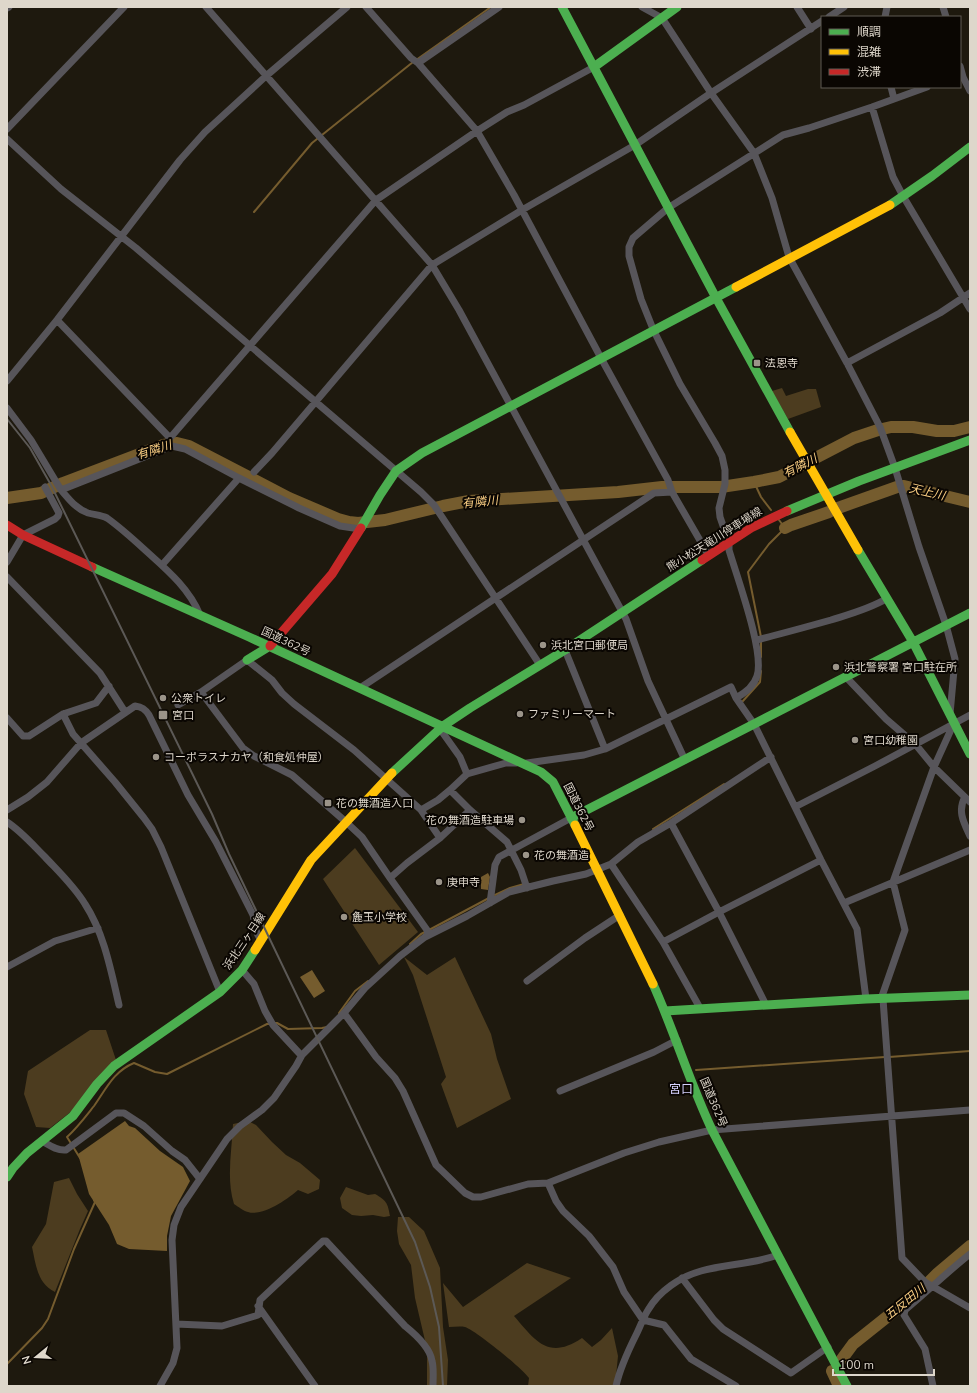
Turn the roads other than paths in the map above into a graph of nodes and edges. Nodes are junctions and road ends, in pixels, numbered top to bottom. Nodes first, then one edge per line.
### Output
1 (206, 7) edge
2 (347, 7) edge
3 (366, 7) edge
4 (499, 7) edge
5 (562, 7) edge
6 (642, 7) edge
7 (677, 7) edge
8 (796, 7) edge
9 (844, 7) edge
10 (120, 8) edge
11 (830, 16) edge
12 (662, 18) junction
13 (821, 22) edge
14 (811, 29) junction
15 (418, 63) junction
16 (594, 66) junction
17 (266, 76) junction
18 (962, 78) edge
19 (891, 88) edge
20 (924, 88) edge
21 (970, 91) edge
22 (711, 93) junction
23 (894, 99) junction
24 (872, 107) junction
25 (7, 129) edge
26 (477, 131) junction
27 (7, 138) edge
28 (635, 145) junction
29 (970, 147) edge
30 (754, 153) junction
31 (903, 196) junction
32 (376, 200) junction
33 (668, 208) junction
34 (522, 210) junction
35 (121, 236) junction
36 (789, 257) junction
37 (432, 265) junction
38 (970, 293) edge
39 (715, 296) junction
40 (963, 298) junction
41 (970, 309) edge
42 (57, 320) junction
43 (653, 329) junction
44 (250, 345) junction
45 (601, 358) junction
46 (847, 363) junction
47 (7, 381) edge
48 (315, 402) junction
49 (512, 406) junction
50 (7, 408) edge
51 (970, 440) edge
52 (171, 442) junction
53 (895, 468) junction
54 (396, 471) junction
55 (254, 472) dead end
56 (239, 478) junction
57 (47, 490) dead end
58 (61, 490) junction
59 (672, 492) junction
60 (826, 495) junction
61 (7, 525) edge
62 (361, 526) junction
63 (23, 535) junction
64 (583, 540) junction
65 (729, 543) junction
66 (709, 556) junction
67 (7, 562) edge
68 (162, 565) junction
69 (7, 577) edge
70 (495, 598) junction
71 (886, 599) junction
72 (622, 613) junction
73 (970, 613) edge
74 (200, 615) junction
75 (946, 625) junction
76 (756, 640) junction
77 (913, 642) junction
78 (270, 646) junction
79 (565, 650) junction
80 (247, 660) junction
81 (540, 665) junction
82 (846, 677) junction
83 (109, 686) junction
84 (360, 688) junction
85 (200, 692) junction
86 (736, 698) junction
87 (178, 705) dead end
88 (126, 712) junction
89 (63, 714) junction
90 (970, 715) edge
91 (7, 718) edge
92 (665, 719) junction
93 (952, 720) junction
94 (754, 724) junction
95 (441, 728) junction
96 (81, 743) junction
97 (916, 745) junction
98 (605, 749) junction
99 (970, 754) edge
100 (771, 757) junction
101 (685, 760) junction
102 (525, 764) junction
103 (934, 767) junction
104 (467, 774) junction
105 (387, 778) junction
106 (450, 790) junction
107 (967, 799) edge
108 (795, 807) junction
109 (7, 810) edge
110 (421, 810) junction
111 (470, 810) junction
112 (572, 818) junction
113 (7, 822) edge
114 (346, 822) junction
115 (671, 823) junction
116 (970, 836) edge
117 (440, 838) junction
118 (511, 850) junction
119 (970, 850) edge
120 (821, 860) junction
121 (611, 864) junction
122 (598, 870) junction
123 (390, 878) junction
124 (893, 882) junction
125 (527, 888) junction
126 (490, 903) junction
127 (844, 903) junction
128 (719, 912) junction
129 (620, 915) junction
130 (98, 928) junction
131 (427, 933) junction
132 (261, 939) junction
133 (664, 942) junction
134 (7, 967) edge
135 (242, 970) junction
136 (527, 980) dead end
137 (220, 992) junction
138 (970, 995) edge
139 (866, 999) junction
140 (882, 999) junction
141 (119, 1005) dead end
142 (766, 1005) junction
143 (700, 1008) junction
144 (665, 1011) junction
145 (344, 1013) junction
146 (678, 1040) junction
147 (302, 1055) junction
148 (560, 1091) dead end
149 (970, 1110) edge
150 (892, 1117) junction
151 (712, 1130) junction
152 (42, 1140) junction
153 (7, 1177) edge
154 (200, 1179) junction
155 (548, 1183) junction
156 (970, 1254) edge
157 (778, 1255) junction
158 (682, 1278) junction
159 (932, 1287) junction
160 (258, 1306) junction
161 (970, 1308) edge
162 (643, 1320) junction
163 (176, 1324) junction
164 (828, 1347) junction
165 (160, 1386) edge
166 (315, 1386) edge
167 (433, 1386) edge
168 (616, 1386) edge
169 (736, 1386) edge
170 (847, 1386) edge
171 (933, 1386) edge

1 - 17 street
2 - 17 street
3 - 15 street
4 - 15 street
5 - 16 main road
6 - 12 street
7 - 12 main road
8 - 14 street
9 - 11 street
10 - 25 street
12 - 16 main road
12 - 22 street
13 - 14 street
14 - 22 street
15 - 26 street
16 - 26 street
16 - 28 main road
17 - 32 street
17 - 35 street
18 - 21 street
19 - 23 street
20 - 23 street
22 - 28 street
22 - 30 street
23 - 24 street
24 - 30 street
24 - 31 street
26 - 32 street
26 - 34 street
27 - 35 street
28 - 33 main road
28 - 34 street
29 - 31 main road
30 - 33 street
30 - 36 street
31 - 36 main road
31 - 40 street
32 - 37 street
32 - 44 street
33 - 39 main road
33 - 43 street
34 - 37 street
34 - 45 street
35 - 42 street
35 - 44 street
36 - 39 main road
36 - 46 street
37 - 48 street
37 - 49 street
38 - 40 street
39 - 43 main road
39 - 60 main road
40 - 41 street
40 - 46 street
42 - 47 street
42 - 52 street
43 - 45 main road
43 - 65 street
44 - 48 street
44 - 52 street
45 - 49 main road
45 - 59 street
46 - 53 street
48 - 54 street
48 - 55 street
49 - 54 main road
49 - 64 street
50 - 58 street
51 - 53 main road, 熊小松天竜川停車場線
52 - 56 street
52 - 58 street
53 - 60 main road, 熊小松天竜川停車場線
53 - 75 street
54 - 62 main road
54 - 70 street
56 - 62 street
56 - 68 street
57 - 63 street
58 - 68 street
59 - 64 street
59 - 66 street
60 - 65 main road, 熊小松天竜川停車場線
60 - 71 main road
61 - 63 main road, 国道362号
62 - 78 main road
63 - 67 street
63 - 74 main road, 国道362号
64 - 70 street
64 - 72 street
65 - 66 main road, 熊小松天竜川停車場線
65 - 76 street
66 - 72 main road, 熊小松天竜川停車場線
68 - 74 street
69 - 83 street
70 - 81 street
70 - 84 street
71 - 76 street
71 - 77 main road
72 - 79 main road, 熊小松天竜川停車場線
72 - 92 street
73 - 75 main road
74 - 78 main road, 国道362号
75 - 77 main road
75 - 93 street
76 - 86 street
77 - 82 main road
77 - 93 main road
78 - 80 main road
78 - 84 main road, 国道362号
79 - 81 main road, 熊小松天竜川停車場線
79 - 98 street
80 - 85 street
80 - 105 street
81 - 95 main road, 熊小松天竜川停車場線
82 - 94 main road
82 - 97 street
83 - 88 street
83 - 89 street
84 - 95 main road, 国道362号
85 - 87 street
85 - 114 street
86 - 92 street
86 - 94 street
88 - 96 street
88 - 132 street
89 - 91 street
89 - 96 street
90 - 93 street
92 - 98 street
92 - 101 street
93 - 97 street
93 - 99 main road
93 - 103 street
94 - 100 street
94 - 101 main road
95 - 102 main road, 国道362号
95 - 104 street
95 - 105 main road, 浜北三ヶ日線
96 - 109 street
96 - 137 street
97 - 103 street
97 - 108 street
98 - 102 street
100 - 108 street
100 - 115 street
101 - 112 main road
102 - 104 street
102 - 112 main road, 国道362号
103 - 107 street
103 - 124 street
104 - 106 street
105 - 110 street
105 - 114 main road, 浜北三ヶ日線
106 - 110 street
106 - 111 street
107 - 116 street
108 - 120 street
110 - 117 street
111 - 117 street
111 - 118 street
112 - 118 street
112 - 122 main road, 国道362号
113 - 130 street
114 - 123 street
114 - 132 main road, 浜北三ヶ日線
115 - 121 street
115 - 128 street
117 - 123 street
118 - 125 street
118 - 126 street
119 - 124 street
120 - 127 street
120 - 128 street
121 - 122 street
121 - 133 street
122 - 125 street
122 - 129 main road, 国道362号
123 - 131 street
124 - 127 street
124 - 140 street
125 - 126 street
126 - 131 street
127 - 139 street
128 - 133 street
128 - 142 street
129 - 136 street
129 - 144 main road, 国道362号
130 - 134 street
130 - 141 street
131 - 145 street
132 - 135 main road, 浜北三ヶ日線
133 - 143 street
135 - 137 main road, 浜北三ヶ日線
135 - 147 street
137 - 152 main road, 浜北三ヶ日線
138 - 140 main road
139 - 140 main road
139 - 142 main road
140 - 150 street
142 - 143 main road
143 - 144 main road
144 - 146 main road, 国道362号
145 - 147 street
145 - 155 street
146 - 148 street
146 - 151 main road, 国道362号
147 - 154 street
149 - 150 street
150 - 151 street
150 - 159 street
151 - 155 street
151 - 157 main road, 国道362号
152 - 153 main road, 浜北三ヶ日線
152 - 154 street
154 - 163 street
155 - 162 street
156 - 159 street
157 - 158 street
157 - 164 main road, 国道362号
158 - 162 street
158 - 164 street
159 - 161 street
159 - 171 street
160 - 163 street
160 - 166 street
160 - 167 street
162 - 168 street
162 - 169 street
163 - 165 street
164 - 170 main road, 国道362号

